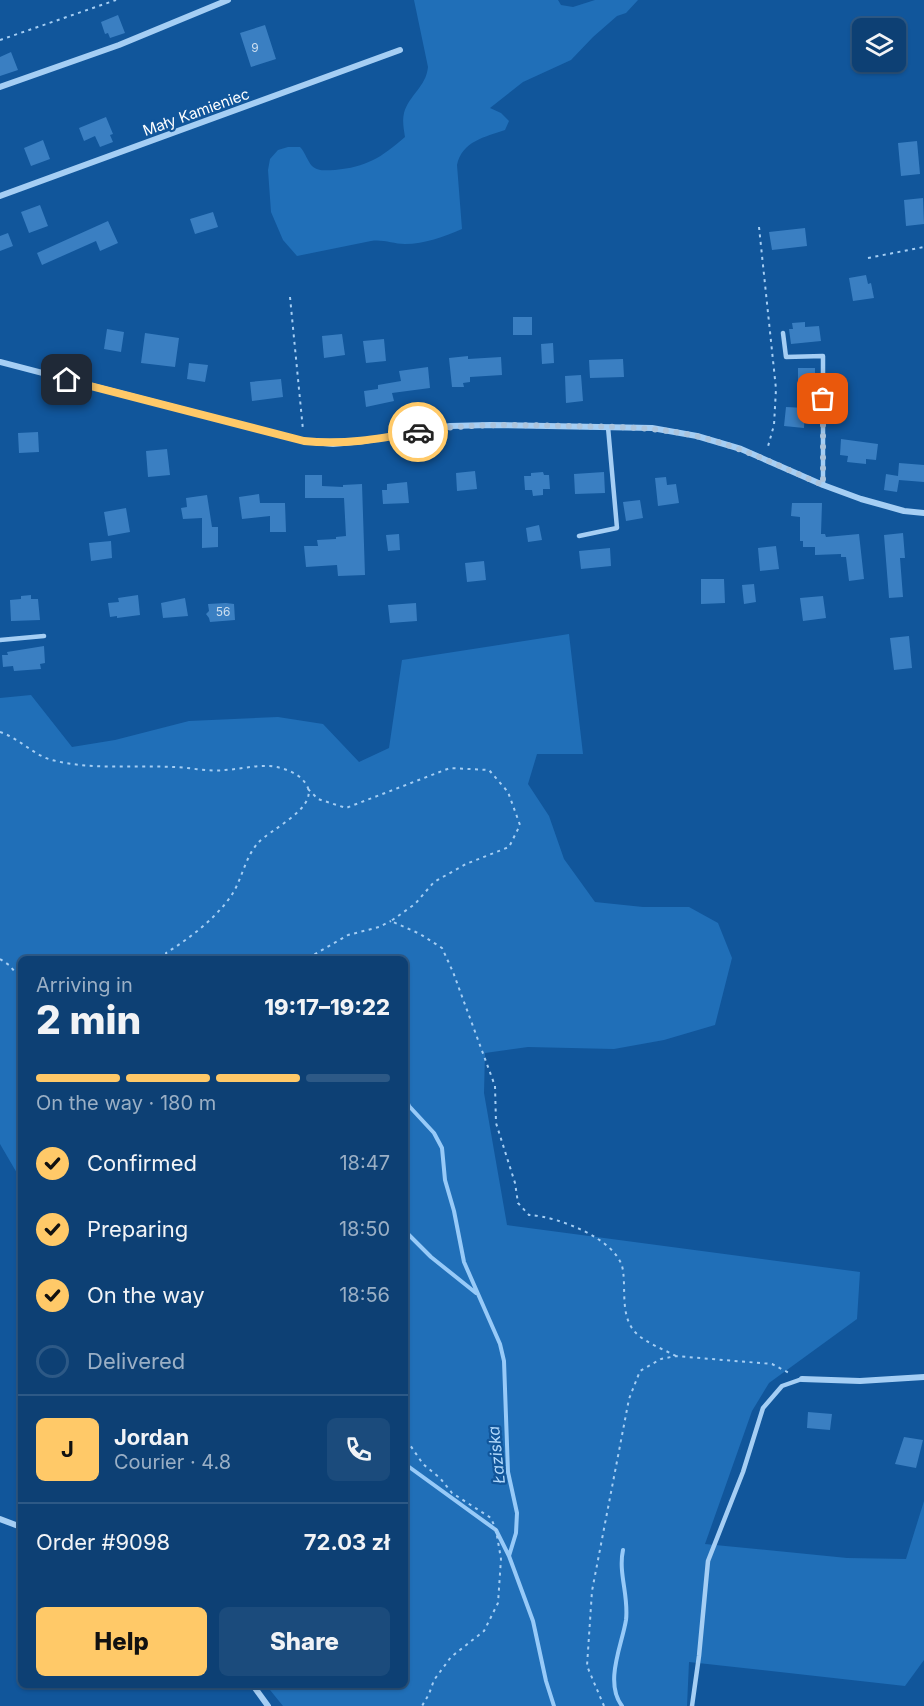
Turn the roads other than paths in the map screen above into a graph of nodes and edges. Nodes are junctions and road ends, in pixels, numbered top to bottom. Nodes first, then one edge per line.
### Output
1 (228, 0) edge
2 (400, 50) dead end
3 (0, 87) edge
4 (0, 196) edge
5 (783, 333) dead end
6 (0, 362) edge
7 (608, 427) junction
8 (823, 485) junction
9 (924, 513) edge
10 (579, 536) dead end
11 (44, 636) dead end
12 (0, 640) edge
13 (924, 1377) edge
14 (802, 1380) joint
15 (0, 1519) edge
16 (18, 1526) edge
17 (255, 1688) edge
18 (268, 1706) edge
19 (692, 1706) edge

1 - 3 street
2 - 4 street, Mały Kamieniec
5 - 8 lane
6 - 7 street
7 - 8 street
7 - 10 lane
8 - 9 street
11 - 12 lane
13 - 14 street
14 - 19 lane
15 - 16 street
17 - 18 street

